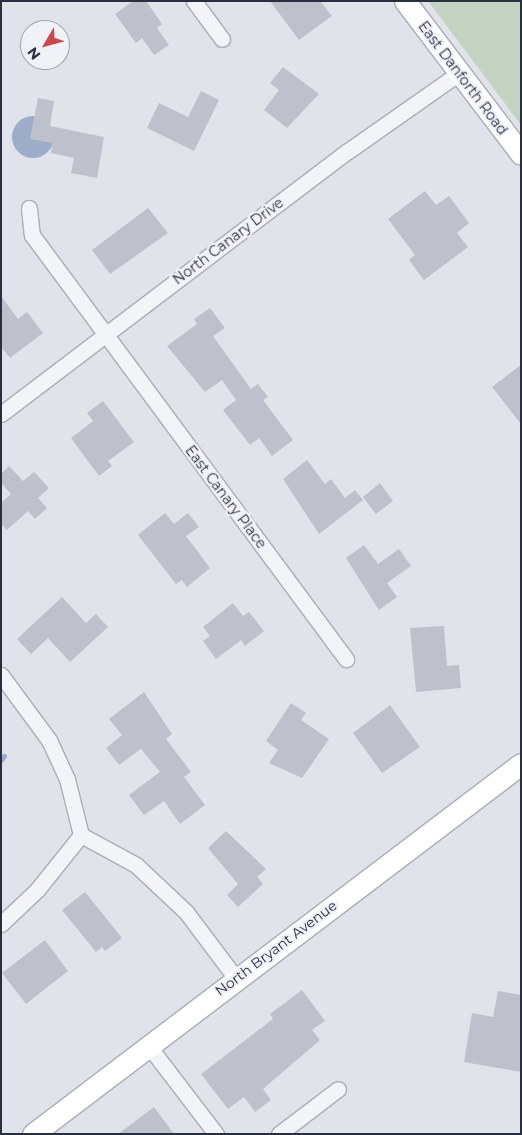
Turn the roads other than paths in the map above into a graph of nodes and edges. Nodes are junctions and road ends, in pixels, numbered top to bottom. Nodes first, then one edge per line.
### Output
1 (194, 1) edge
2 (405, 1) edge
3 (222, 40) dead end
4 (459, 72) junction
5 (521, 154) edge
6 (29, 208) dead end
7 (107, 335) junction
8 (1, 414) edge
9 (346, 659) dead end
10 (1, 675) edge
11 (521, 764) edge
12 (80, 835) junction
13 (1, 924) edge
14 (235, 977) junction
15 (148, 1045) junction
16 (338, 1088) dead end
17 (33, 1134) edge
18 (216, 1134) edge
19 (279, 1134) edge

1 - 3 street
2 - 4 street, East Danforth Road
4 - 5 street, East Danforth Road
4 - 7 street, North Canary Drive
6 - 7 street, East Canary Place
7 - 8 street, North Canary Drive
7 - 9 street, East Canary Place
10 - 12 street
11 - 14 street, North Bryant Avenue
12 - 13 street
12 - 14 street
14 - 15 street, North Bryant Avenue
15 - 17 street, North Bryant Avenue
15 - 18 street
16 - 19 street

